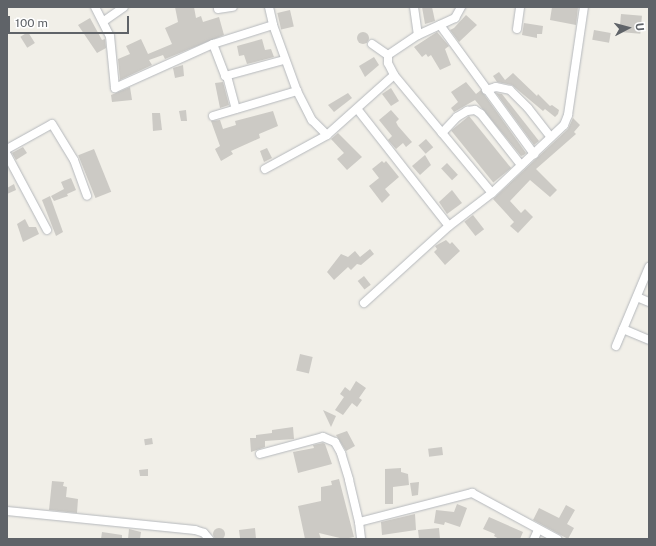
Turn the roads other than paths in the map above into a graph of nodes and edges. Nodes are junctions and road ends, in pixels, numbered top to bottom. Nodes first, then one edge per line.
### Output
1 (95, 7) edge
2 (124, 7) edge
3 (233, 7) edge
4 (270, 7) edge
5 (414, 7) edge
6 (462, 7) edge
7 (520, 7) edge
8 (584, 7) edge
9 (218, 8) dead end
10 (104, 21) junction
11 (273, 25) junction
12 (440, 25) junction
13 (518, 29) dead end
14 (418, 35) junction
15 (213, 44) junction
16 (372, 44) dead end
17 (388, 55) junction
18 (284, 60) junction
19 (394, 75) junction
20 (227, 76) junction
21 (486, 90) junction
22 (297, 91) junction
23 (236, 109) junction
24 (358, 110) junction
25 (213, 116) dead end
26 (442, 133) junction
27 (327, 135) junction
28 (551, 137) junction
29 (7, 149) edge
30 (534, 154) junction
31 (7, 155) edge
32 (521, 165) junction
33 (265, 169) dead end
34 (492, 193) junction
35 (87, 196) dead end
36 (449, 226) junction
37 (47, 230) dead end
38 (649, 267) edge
39 (637, 297) junction
40 (649, 302) edge
41 (364, 303) dead end
42 (623, 329) junction
43 (649, 340) edge
44 (616, 346) dead end
45 (260, 454) dead end
46 (7, 511) edge
47 (359, 522) junction
48 (538, 530) junction
49 (209, 539) edge
50 (361, 539) edge
51 (534, 539) edge
52 (557, 539) edge

1 - 10 street
2 - 10 street
3 - 9 street
4 - 11 street
5 - 14 street
6 - 12 street
7 - 13 street
8 - 28 street
10 - 15 street
11 - 15 street
11 - 18 street
12 - 14 street
12 - 21 street
14 - 17 street
15 - 20 street
16 - 17 street
17 - 19 street
18 - 20 street
18 - 22 street
19 - 24 street
19 - 26 street
20 - 23 street
21 - 28 street
21 - 30 street
22 - 23 street
22 - 27 street
23 - 25 street
24 - 27 street
24 - 36 street
26 - 32 street
26 - 34 street
27 - 33 street
28 - 30 street
29 - 35 street
30 - 32 street
31 - 37 street
32 - 34 street
34 - 36 street
36 - 41 street
38 - 39 street
39 - 40 street
39 - 42 street
42 - 43 street
42 - 44 street
45 - 47 street
46 - 49 street
47 - 48 street
47 - 50 street
48 - 51 street
48 - 52 street

